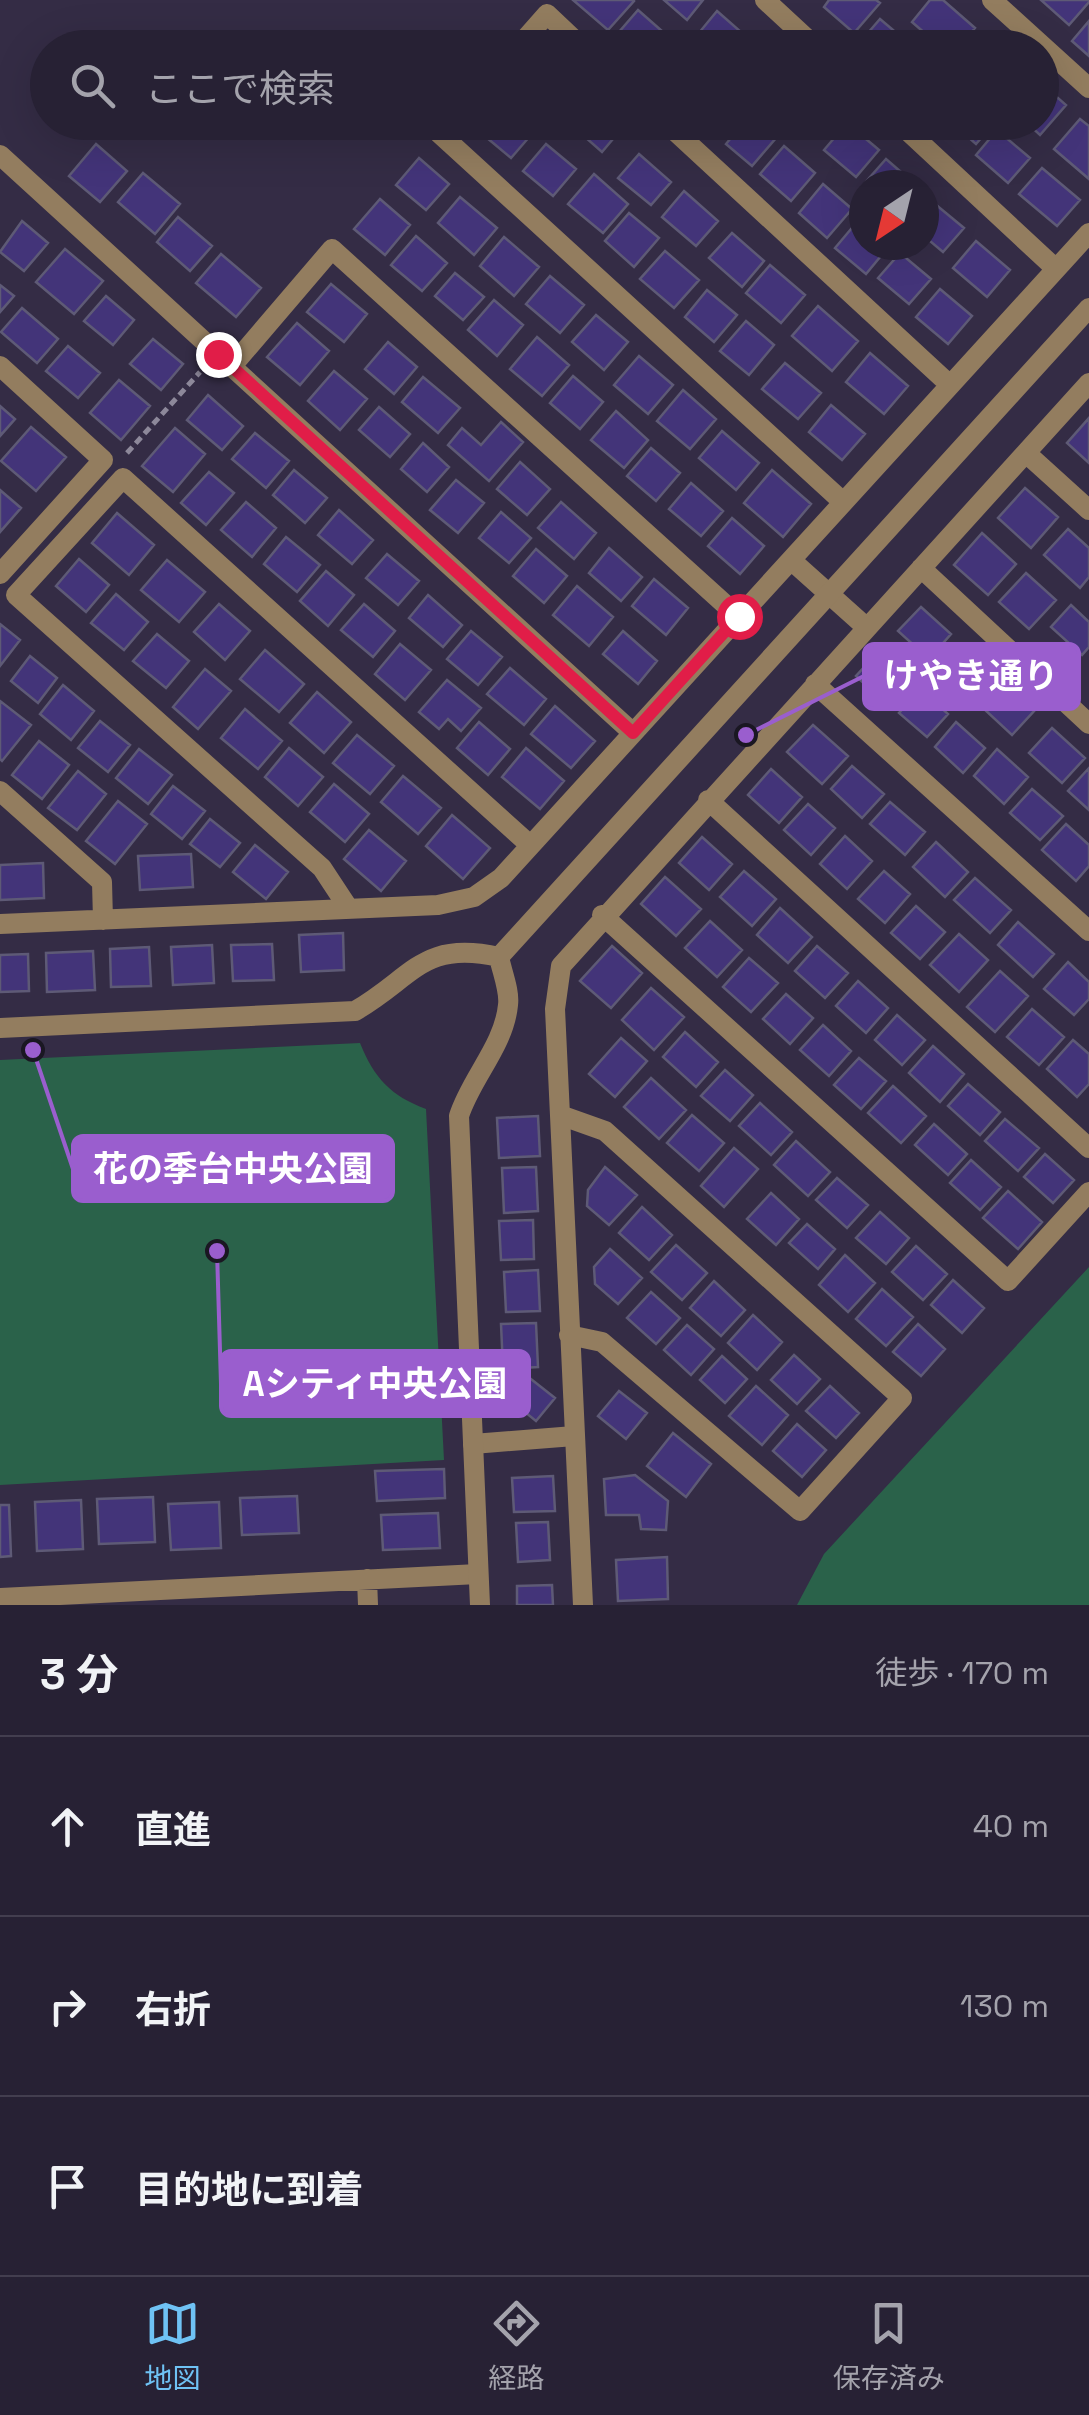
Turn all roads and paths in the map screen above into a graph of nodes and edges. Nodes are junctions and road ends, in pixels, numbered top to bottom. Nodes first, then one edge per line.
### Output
1 (765, 0) edge
2 (992, 0) edge
3 (533, 30) edge
4 (564, 30) edge
5 (797, 30) edge
6 (1025, 30) edge
7 (1059, 61) edge
8 (1089, 88) edge
9 (448, 140) edge
10 (684, 140) edge
11 (917, 140) edge
12 (0, 155) edge
13 (1089, 233) edge
14 (1056, 269) junction
15 (1089, 308) edge
16 (0, 366) edge
17 (232, 366) junction
18 (1089, 382) edge
19 (950, 386) junction
20 (1026, 452) junction
21 (843, 502) junction
22 (1089, 510) edge
23 (791, 560) junction
24 (921, 568) junction
25 (0, 574) edge
26 (830, 594) junction
27 (739, 616) junction
28 (867, 628) junction
29 (815, 684) junction
30 (1089, 724) edge
31 (633, 733) junction
32 (0, 791) edge
33 (708, 800) junction
34 (530, 846) junction
35 (349, 909) junction
36 (602, 916) junction
37 (103, 920) junction
38 (0, 924) edge
39 (1089, 931) edge
40 (499, 958) junction
41 (0, 1028) edge
42 (560, 1115) junction
43 (1089, 1148) edge
44 (1089, 1192) edge
45 (569, 1335) junction
46 (574, 1436) junction
47 (472, 1444) junction
48 (478, 1574) junction
49 (367, 1579) junction
50 (0, 1598) edge
51 (368, 1605) edge
52 (480, 1605) edge
53 (583, 1605) edge

1 - 5 street
2 - 6 street
3 - 4 street
7 - 8 street
9 - 21 street
10 - 19 street
11 - 14 street
12 - 17 street
13 - 14 street
14 - 19 street
15 - 26 street
16 - 25 street
17 - 27 street
17 - 31 street
18 - 20 street
19 - 21 street
20 - 22 street
20 - 24 street
21 - 23 street
23 - 26 street
23 - 27 street
24 - 28 street
24 - 30 street
26 - 28 street
26 - 40 street
27 - 31 street
28 - 29 street
29 - 33 street
29 - 39 street
31 - 34 street
32 - 37 street
33 - 36 street
33 - 43 street
34 - 35 street
34 - 35 street
35 - 37 street
36 - 42 street
36 - 44 street
37 - 38 street
40 - 41 street
40 - 47 street
42 - 45 street
42 - 45 street
45 - 46 street
46 - 47 street
46 - 53 street
47 - 48 street
48 - 49 street
48 - 52 street
49 - 50 street
49 - 51 street

